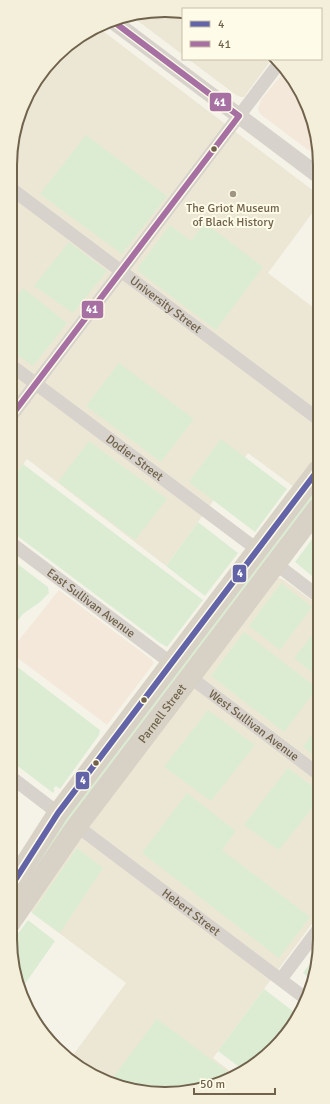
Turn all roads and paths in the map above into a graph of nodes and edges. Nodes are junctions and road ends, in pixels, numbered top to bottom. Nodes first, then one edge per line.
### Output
1 (118, 25) edge
2 (276, 67) edge
3 (238, 116) junction
4 (313, 172) edge
5 (17, 193) edge
6 (121, 272) junction
7 (17, 370) edge
8 (36, 383) junction
9 (17, 408) edge
10 (313, 415) edge
11 (313, 477) edge
12 (313, 515) edge
13 (17, 547) edge
14 (258, 550) junction
15 (276, 564) junction
16 (313, 592) edge
17 (171, 663) junction
18 (190, 677) junction
19 (313, 770) edge
20 (17, 782) edge
21 (58, 813) junction
22 (77, 826) junction
23 (17, 877) edge
24 (17, 912) edge
25 (313, 936) edge
26 (281, 979) junction
27 (302, 996) edge

1 - 3 street
2 - 3 street
3 - 4 street
3 - 6 street
5 - 6 street, University Street
6 - 8 street
6 - 10 street, University Street
7 - 8 street, Dodier Street
8 - 9 street
8 - 14 street, Dodier Street
11 - 14 main road, Parnell Street
12 - 15 main road, Parnell Street
13 - 17 street, East Sullivan Avenue
14 - 17 main road, Parnell Street
15 - 16 street
15 - 18 main road, Parnell Street
17 - 21 main road, Parnell Street
18 - 19 street, West Sullivan Avenue
18 - 22 main road, Parnell Street
20 - 21 street
21 - 23 main road, Parnell Street
22 - 24 main road, Parnell Street
22 - 26 street, Hebert Street
25 - 26 street
26 - 27 street, Hebert Street

